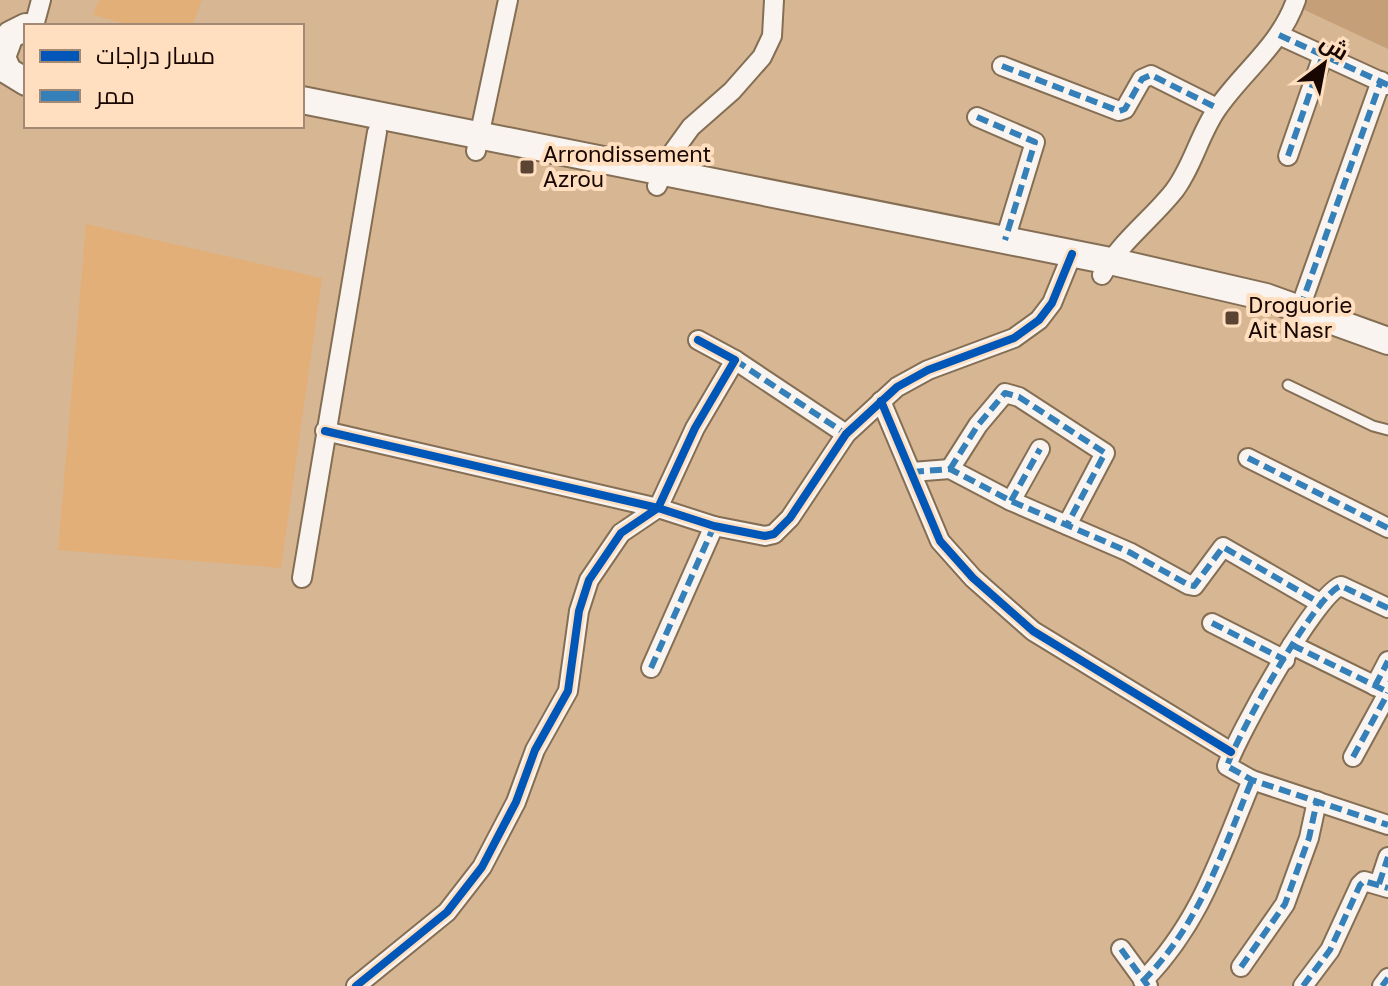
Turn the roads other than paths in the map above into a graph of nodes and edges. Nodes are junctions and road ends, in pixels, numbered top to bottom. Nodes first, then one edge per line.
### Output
1 (41, 0) edge
2 (508, 0) edge
3 (774, 0) edge
4 (1296, 0) edge
5 (19, 28) edge
6 (1279, 35) junction
7 (1323, 55) junction
8 (1002, 66) dead end
9 (11, 74) edge
10 (1384, 83) edge
11 (304, 100) edge
12 (1217, 108) junction
13 (304, 117) edge
14 (977, 117) dead end
15 (377, 132) junction
16 (478, 143) junction
17 (1288, 156) dead end
18 (660, 179) junction
19 (1005, 240) junction
20 (1069, 261) junction
21 (1106, 268) junction
22 (1300, 308) junction
23 (698, 340) dead end
24 (1388, 341) edge
25 (1388, 355) edge
26 (735, 360) junction
27 (1288, 385) dead end
28 (881, 401) junction
29 (1388, 430) edge
30 (325, 431) junction
31 (846, 434) junction
32 (1040, 449) dead end
33 (1248, 458) dead end
34 (950, 469) junction
35 (912, 472) junction
36 (1011, 501) junction
37 (658, 508) junction
38 (1067, 525) junction
39 (714, 526) junction
40 (1388, 528) edge
41 (302, 578) dead end
42 (1320, 603) junction
43 (1388, 608) edge
44 (1212, 623) dead end
45 (1288, 652) junction
46 (1388, 661) edge
47 (651, 668) dead end
48 (1384, 690) edge
49 (1231, 752) junction
50 (1353, 757) dead end
51 (1252, 780) junction
52 (1317, 801) junction
53 (1388, 825) edge
54 (1388, 857) edge
55 (1383, 886) edge
56 (1121, 949) dead end
57 (1241, 967) dead end
58 (1388, 978) edge
59 (1146, 983) edge
60 (356, 986) edge
61 (1303, 986) edge
62 (1382, 986) edge

1 - 5 street
2 - 16 street
3 - 18 street
4 - 6 street
5 - 9 main road
6 - 7 street
6 - 12 street
7 - 10 street
7 - 17 street
8 - 12 street
10 - 22 street
11 - 16 main road
12 - 21 street
13 - 15 main road
14 - 19 street
15 - 16 main road
15 - 30 street
16 - 18 main road
18 - 19 main road
18 - 20 main road
19 - 20 main road
20 - 21 main road
20 - 28 street
21 - 22 main road
21 - 25 main road
22 - 24 main road
23 - 26 street
26 - 31 street
26 - 37 street
27 - 29 lane
28 - 31 street
28 - 35 street
30 - 37 street
30 - 41 street
31 - 39 street
32 - 36 street
33 - 40 street
34 - 35 street
34 - 36 street
34 - 38 street
35 - 49 street
36 - 38 street
37 - 39 street
37 - 60 street
38 - 42 street
39 - 47 street
42 - 43 street
42 - 45 street
44 - 45 street
45 - 48 street
45 - 49 street
46 - 48 street
48 - 50 street
49 - 51 street
51 - 52 street
51 - 59 street
52 - 53 street
52 - 57 street
54 - 55 street
55 - 61 street
56 - 59 street
58 - 62 street

